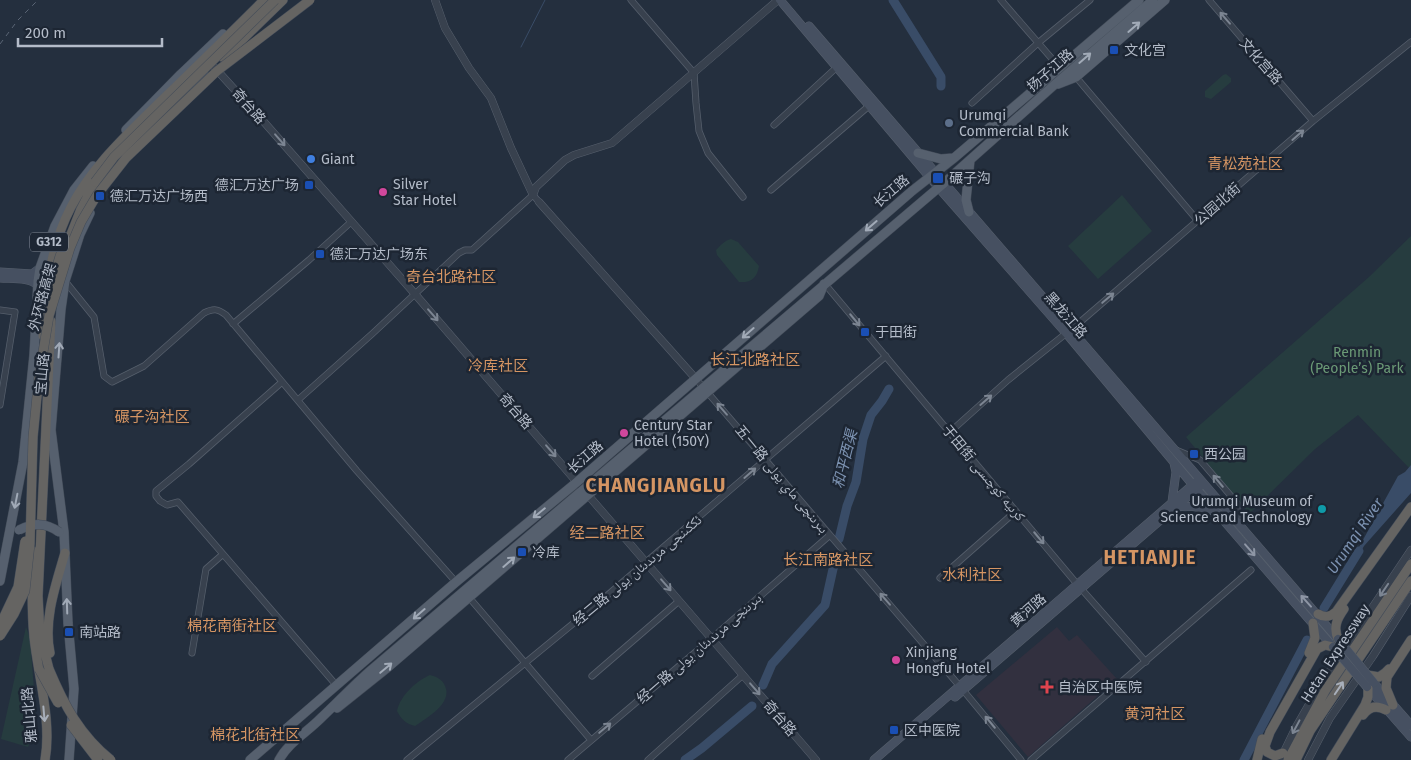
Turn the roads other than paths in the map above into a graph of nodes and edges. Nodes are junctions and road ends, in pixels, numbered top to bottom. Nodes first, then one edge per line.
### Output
1 (260, 0) edge
2 (264, 0) edge
3 (271, 0) edge
4 (275, 0) edge
5 (283, 0) edge
6 (305, 0) edge
7 (310, 0) edge
8 (435, 0) edge
9 (631, 0) edge
10 (779, 0) edge
11 (786, 0) edge
12 (1001, 0) edge
13 (1090, 0) edge
14 (1139, 0) edge
15 (1153, 0) edge
16 (1165, 0) edge
17 (1209, 0) edge
18 (251, 9) joint
19 (1411, 42) edge
20 (1038, 43) junction
21 (212, 65) junction
22 (837, 67) junction
23 (1060, 68) junction
24 (694, 73) junction
25 (1076, 77) junction
26 (1053, 86) junction
27 (972, 102) dead end
28 (870, 105) junction
29 (1313, 121) junction
30 (774, 125) dead end
31 (918, 153) junction
32 (954, 158) junction
33 (970, 160) junction
34 (932, 174) junction
35 (941, 185) junction
36 (771, 190) dead end
37 (533, 195) junction
38 (743, 197) dead end
39 (539, 202) joint
40 (969, 212) junction
41 (1198, 220) junction
42 (351, 222) junction
43 (40, 268) junction
44 (0, 272) edge
45 (0, 278) edge
46 (66, 281) junction
47 (824, 283) junction
48 (38, 286) junction
49 (415, 294) junction
50 (0, 310) edge
51 (233, 324) junction
52 (1069, 331) junction
53 (886, 356) junction
54 (696, 379) junction
55 (282, 382) junction
56 (705, 389) junction
57 (298, 400) junction
58 (0, 406) edge
59 (51, 430) junction
60 (950, 432) junction
61 (45, 449) junction
62 (1174, 449) junction
63 (766, 459) junction
64 (1174, 461) junction
65 (1201, 481) junction
66 (578, 482) junction
67 (1195, 487) junction
68 (586, 492) junction
69 (1174, 505) junction
70 (1411, 507) edge
71 (1016, 511) junction
72 (1218, 513) junction
73 (1411, 515) edge
74 (1237, 524) junction
75 (830, 536) junction
76 (7, 550) junction
77 (1411, 550) edge
78 (65, 553) junction
79 (222, 555) junction
80 (646, 562) junction
81 (1411, 564) edge
82 (1251, 570) dead end
83 (940, 578) dead end
84 (0, 581) edge
85 (1411, 581) edge
86 (456, 582) junction
87 (1080, 586) junction
88 (466, 594) junction
89 (1411, 596) edge
90 (679, 601) junction
91 (1318, 614) junction
92 (1313, 623) junction
93 (0, 625) edge
94 (1411, 635) edge
95 (0, 636) edge
96 (712, 639) junction
97 (1411, 640) edge
98 (1335, 643) junction
99 (192, 653) dead end
100 (1146, 662) junction
101 (526, 663) junction
102 (39, 668) junction
103 (51, 668) junction
104 (744, 675) junction
105 (1367, 675) junction
106 (592, 676) dead end
107 (337, 686) junction
108 (1370, 686) junction
109 (962, 688) junction
110 (74, 689) junction
111 (1390, 708) junction
112 (1411, 726) edge
113 (1411, 737) edge
114 (591, 740) junction
115 (283, 751) junction
116 (1284, 758) edge
117 (45, 760) edge
118 (69, 760) edge
119 (99, 760) edge
120 (111, 760) edge
121 (250, 760) edge
122 (273, 760) edge
123 (279, 760) edge
124 (407, 760) edge
125 (568, 760) edge
126 (648, 760) edge
127 (816, 760) edge
128 (874, 760) edge
129 (881, 760) edge
130 (1022, 760) edge
131 (1031, 760) edge
132 (1257, 760) edge
133 (1296, 760) edge
134 (1308, 760) edge
135 (1331, 760) edge
136 (1335, 760) edge

1 - 18 highway
2 - 102 highway, 雅山北路
3 - 21 main road, 宝山路 / G312
4 - 61 highway, bridge
5 - 21 highway
6 - 93 highway, 外环路高架, bridge
7 - 95 highway, 外环路高架, bridge
8 - 37 street
9 - 24 street
10 - 22 main road, 黑龙江路
10 - 24 street
11 - 31 main road, 黑龙江路
12 - 20 street
13 - 20 street
14 - 23 main road, 扬子江路
26 -> 15 main road, 扬子江路
25 -> 16 main road
29 -> 17 street, 文化宫路
18 - 43 main road, 宝山路 / G312
19 - 29 street, 公园北街
20 - 23 street
20 - 27 street
21 -> 42 street, 奇台路
21 - 46 main road, 宝山路 / G312
22 - 28 main road, 黑龙江路
22 - 30 street
23 - 32 main road, 扬子江路
24 - 37 street
24 - 38 street
25 - 26 main road
25 - 41 street
26 - 33 main road, 扬子江路
28 - 34 main road, 黑龙江路
28 - 36 street
41 -> 29 street, 公园北街
31 - 32 main road
31 - 34 main road, 黑龙江路
32 - 34 main road, 扬子江路
33 - 35 main road, 扬子江路
33 - 40 main road
34 - 35 main road, 黑龙江路
34 -> 54 main road, 长江路
35 - 40 main road, 黑龙江路
35 - 47 main road, 长江路
35 - 52 main road, 黑龙江路
37 - 39 street
37 - 49 street
39 - 54 street, 五一路 بىرىنچى ماي يولى
40 - 52 main road, 黑龙江路
52 -> 41 street, 公园北街
42 - 49 street, 奇台路
42 - 51 street
43 - 44 main road
43 - 48 main road, 宝山路 / G312
45 - 48 main road
46 - 51 street
59 -> 46 main road, 宝山路 / G312
47 -> 53 street, 于田街 كرىيە كوچىسى
47 - 56 main road, 长江路
48 -> 76 main road, 宝山路 / G312
49 - 57 street
49 -> 66 street, 奇台路
50 - 58 street
51 - 55 street
60 -> 52 street, 公园北街
52 - 62 main road, 黑龙江路
52 - 64 main road, 黑龙江路
53 - 60 street, 于田街 كرىيە كوچىسى
53 - 63 street, 经二路 ئككىنجى مرىدىئان يولى
54 - 56 street, 五一路 بىرىنچى ماي يولى
54 - 66 main road, 长江路
55 - 57 street
55 - 79 street
63 -> 56 street, 五一路 بىرىنچى ماي يولى
56 - 68 main road, 长江路
57 - 86 street
59 - 61 highway
59 - 78 main road, 宝山路 / G312
60 - 71 street, 于田街 كرىيە كوچىسى
61 - 103 highway
62 - 65 main road, 黑龙江路
74 -> 62 street
63 - 75 street, 五一路 بىرىنچى ماي يولى
80 -> 63 street, 经二路 ئككىنجى مرىدىئان يولى
64 - 67 main road, 黑龙江路
64 - 69 main road
65 - 67 main road, 黄河路
65 - 74 main road, 黑龙江路
66 - 68 street, 奇台路
66 -> 86 main road, 长江路
67 - 69 main road, 黄河路
67 - 72 main road, 黑龙江路
68 - 80 street, 奇台路
88 -> 68 main road, 长江路
69 - 72 main road
69 - 87 main road, 黄河路
70 - 91 highway
71 - 83 street
71 -> 87 street, 于田街 كرىيە كوچىسى
72 -> 92 main road, 黑龙江路
73 - 98 highway
91 -> 74 main road, 黑龙江路
75 - 96 street, 经一路 بىرىنجى مرىدىئان يولى
109 -> 75 street, 五一路 بىرىنچى ماي يولى
76 - 78 main road, bridge
76 - 84 main road, 宝山路 / G312
77 -> 116 street
78 - 103 highway
110 -> 78 main road, 宝山路 / G312
79 - 99 street
79 - 107 street
80 -> 90 street, 奇台路
80 - 101 street, 经二路 ئككىنجى مرىدىئان يولى
81 - 116 highway, Hetan Expressway
82 - 100 street
133 -> 85 highway, Hetan Expressway
86 -> 107 main road, 长江路
87 - 100 street, 于田街 كرىيە كوچىسى
87 - 109 main road, 黄河路
88 - 101 street
115 -> 88 main road, 长江路
89 - 134 street
90 - 96 street, 奇台路
90 - 106 street
91 - 98 main road, 黑龙江路
92 - 98 main road, 黑龙江路
92 - 132 highway
94 - 105 highway
96 - 104 street, 奇台路
114 -> 96 street, 经一路 بىرىنجى مرىدىئان يولى
97 - 111 highway
98 - 105 main road, bridge
98 - 108 main road, bridge
98 - 116 highway
100 - 131 street
101 - 114 street
101 - 124 street, 经二路 ئككىنجى مرىدىئان يولى
102 -> 117 highway, 雅山北路
102 - 119 highway, bridge
103 - 120 highway, bridge
104 - 126 street
104 -> 127 street, 奇台路
105 - 108 main road, bridge
107 - 121 main road, 长江路
108 - 111 main road
108 - 135 highway
109 - 128 main road, 黄河路
109 - 129 main road, 黄河路
130 -> 109 street, 五一路 بىرىنچى ماي يولى
110 - 118 main road, 宝山路 / G312
110 - 119 main road
111 - 112 main road
111 - 113 main road
111 - 136 highway
114 - 125 street, 经一路 بىرىنجى مرىدىئان يولى
115 - 122 main road
115 - 123 main road, 长江路

